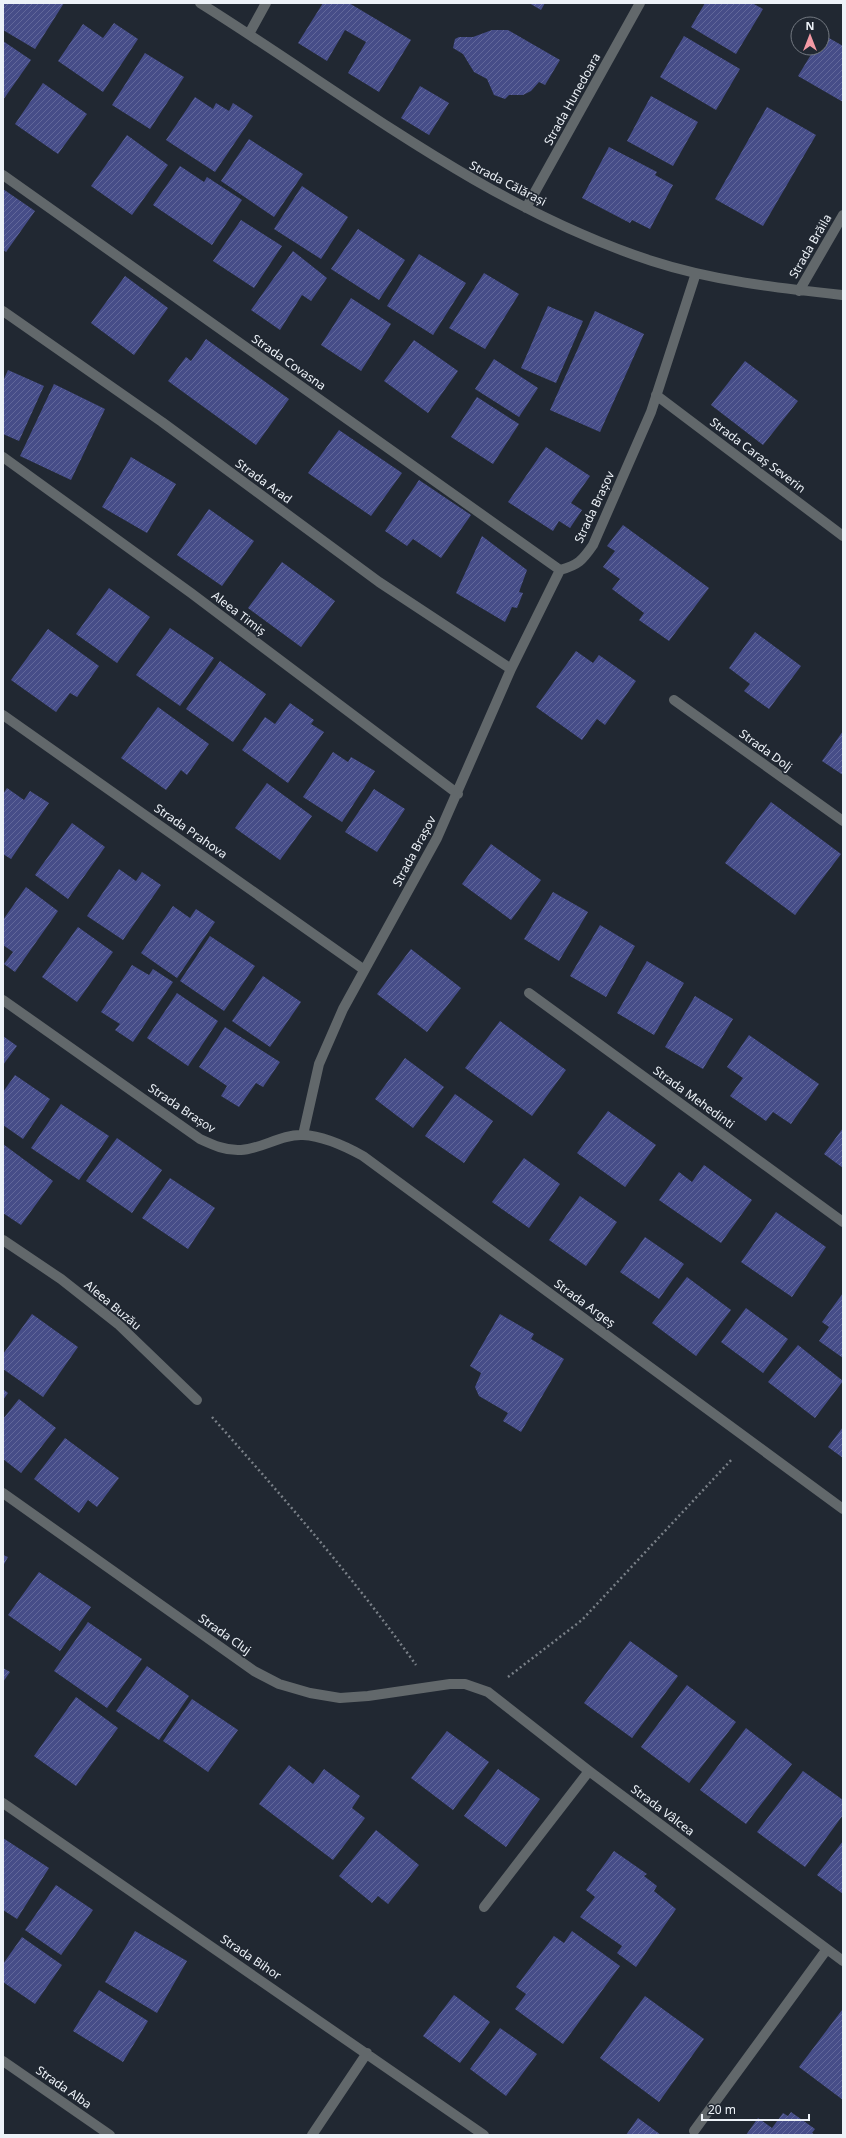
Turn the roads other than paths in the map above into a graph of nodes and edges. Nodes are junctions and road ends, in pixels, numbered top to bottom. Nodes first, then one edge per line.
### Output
1 (200, 3) edge
2 (266, 3) edge
3 (640, 3) edge
4 (249, 34) junction
5 (3, 175) edge
6 (526, 208) junction
7 (843, 215) edge
8 (696, 273) junction
9 (799, 291) junction
10 (843, 296) edge
11 (3, 311) edge
12 (656, 395) junction
13 (3, 456) edge
14 (843, 536) edge
15 (560, 570) junction
16 (511, 669) junction
17 (674, 700) dead end
18 (3, 715) edge
19 (458, 794) junction
20 (843, 821) edge
21 (363, 969) junction
22 (529, 993) dead end
23 (3, 1000) edge
24 (303, 1135) junction
25 (843, 1222) edge
26 (3, 1240) edge
27 (198, 1400) road end
28 (3, 1493) edge
29 (843, 1509) edge
30 (465, 1684) joint
31 (589, 1771) junction
32 (3, 1803) edge
33 (484, 1908) dead end
34 (827, 1949) junction
35 (843, 1961) edge
36 (367, 2053) junction
37 (3, 2061) edge
38 (694, 2131) dead end
39 (110, 2135) edge
40 (312, 2135) edge
41 (484, 2135) edge

1 - 4 street, Strada Călărași
2 - 4 street
3 - 6 street, Strada Hunedoara
4 - 6 street, Strada Călărași
5 - 15 street, Strada Covasna
6 - 8 street, Strada Călărași
7 - 9 street, Strada Brăila
8 - 9 street, Strada Călărași
8 - 12 street, Strada Brașov
9 - 10 street, Strada Călărași
11 - 16 street, Strada Arad
12 - 14 street, Strada Caraș Severin
12 - 15 street, Strada Brașov
13 - 19 street, Aleea Timiș
15 - 16 street, Strada Brașov
16 - 19 street, Strada Brașov
17 - 20 street, Strada Dolj
18 - 21 street, Strada Prahova
19 - 21 street, Strada Brașov
21 - 24 street, Strada Brașov
22 - 25 street, Strada Mehedinti
23 - 24 street, Strada Brașov
24 - 29 street, Strada Argeș
26 - 27 street, Aleea Buzău
28 - 30 street, Strada Cluj
30 - 31 street, Strada Vâlcea
31 - 33 street
31 - 34 street, Strada Vâlcea
32 - 36 street, Strada Bihor
34 - 35 street, Strada Vâlcea
34 - 38 street
36 - 40 street
36 - 41 street, Strada Bihor
37 - 39 street, Strada Alba

